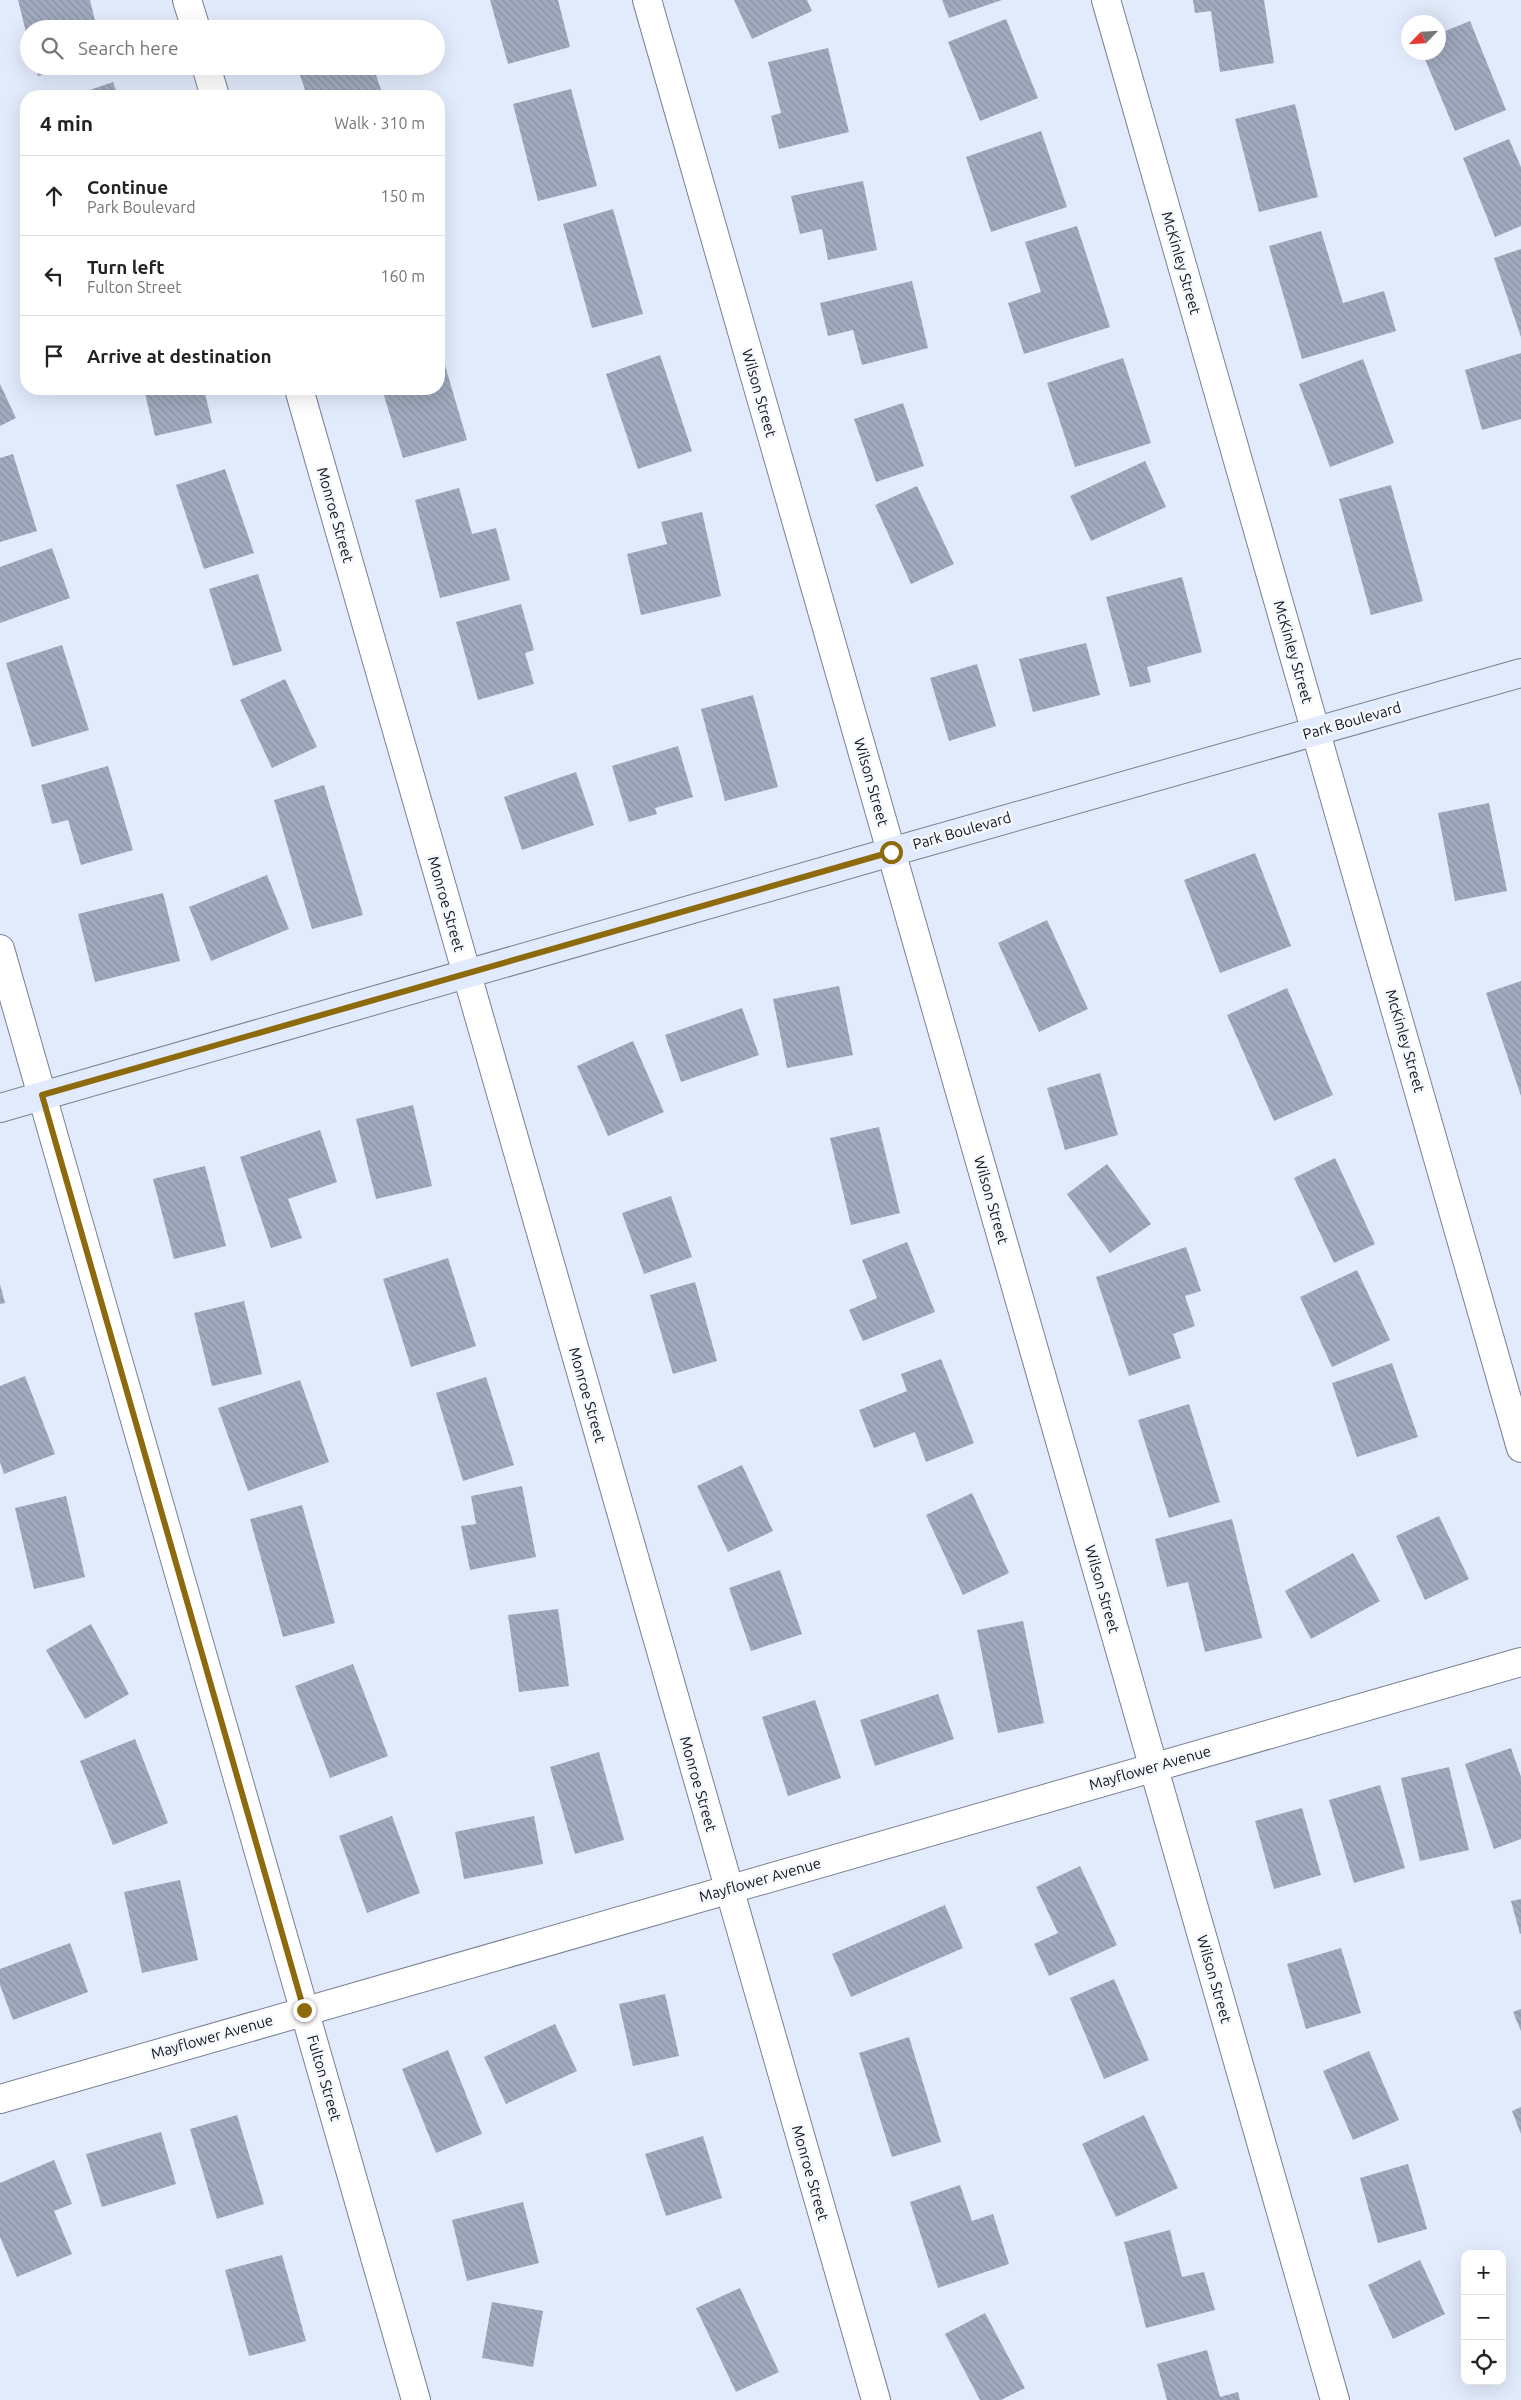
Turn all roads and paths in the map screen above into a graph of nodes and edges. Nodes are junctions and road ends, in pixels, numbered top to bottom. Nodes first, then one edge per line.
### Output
1 (188, 0) edge
2 (647, 0) edge
3 (1106, 0) edge
4 (194, 20) edge
5 (209, 75) edge
6 (213, 90) edge
7 (301, 395) edge
8 (1521, 674) edge
9 (1316, 731) junction
10 (891, 852) junction
11 (0, 949) edge
12 (466, 973) junction
13 (42, 1095) junction
14 (0, 1108) edge
15 (1521, 1448) edge
16 (1521, 1662) edge
17 (1153, 1767) junction
18 (728, 1889) junction
19 (304, 2010) junction
20 (0, 2099) edge
21 (416, 2400) edge
22 (876, 2400) edge
23 (1335, 2400) edge

1 - 4 street
2 - 10 street, Wilson Street
3 - 9 street, McKinley Street
5 - 6 street
7 - 12 street, Monroe Street
8 - 9 street, Park Boulevard
9 - 10 street, Park Boulevard
9 - 15 street, McKinley Street
10 - 12 street, Park Boulevard
10 - 17 street, Wilson Street
11 - 13 street, Fulton Street
12 - 13 street, Park Boulevard
12 - 18 street, Monroe Street
13 - 14 street, Park Boulevard
13 - 19 street, Fulton Street
16 - 17 street, Mayflower Avenue
17 - 18 street, Mayflower Avenue
17 - 23 street, Wilson Street
18 - 19 street, Mayflower Avenue
18 - 22 street, Monroe Street
19 - 20 street, Mayflower Avenue
19 - 21 street, Fulton Street

